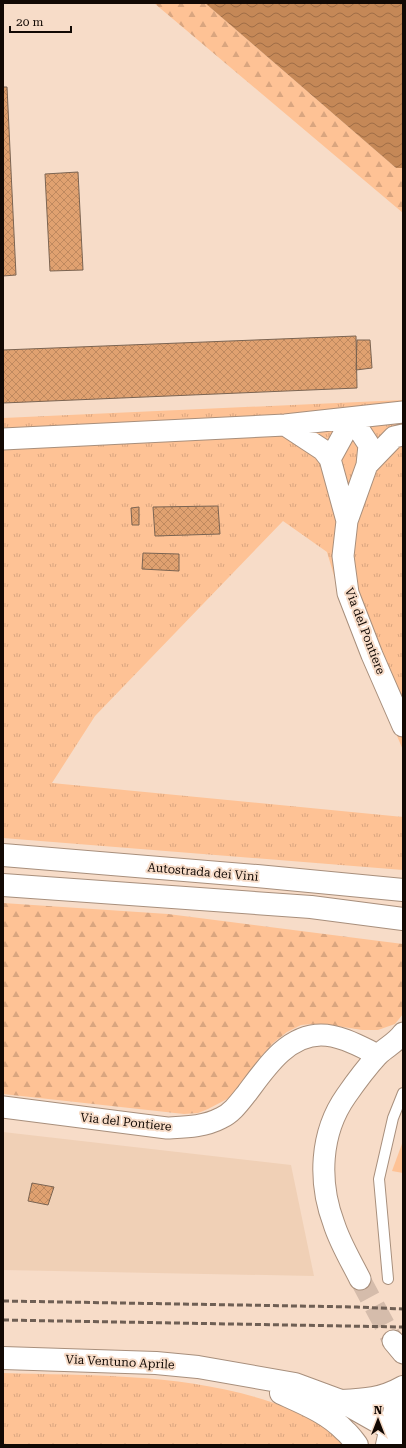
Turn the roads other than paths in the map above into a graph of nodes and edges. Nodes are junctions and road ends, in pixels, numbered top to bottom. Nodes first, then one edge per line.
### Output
1 (403, 412) edge
2 (352, 418) junction
3 (285, 425) junction
4 (403, 435) edge
5 (3, 439) edge
6 (330, 459) junction
7 (367, 465) junction
8 (347, 521) junction
9 (403, 726) edge
10 (3, 855) edge
11 (3, 885) edge
12 (403, 890) edge
13 (403, 919) edge
14 (402, 1038) edge
15 (378, 1055) junction
16 (403, 1093) edge
17 (3, 1107) edge
18 (360, 1279) tunnel mouth
19 (388, 1279) dead end
20 (3, 1358) edge
21 (236, 1373) junction
22 (403, 1387) edge
23 (341, 1402) junction
24 (394, 1437) edge
25 (357, 1445) edge

1 - 2 street
2 - 3 street
2 - 6 street
2 - 7 street
3 - 5 street
3 - 6 street
4 - 7 street, Via del Pontiere
6 - 8 street
7 - 8 street, Via del Pontiere
8 - 9 street, Via del Pontiere
10 - 12 main road, Autostrada dei Vini
11 - 13 main road
14 - 15 street
15 - 17 street, Via del Pontiere
15 - 18 street
16 - 19 lane
20 - 21 main road, Via Ventuno Aprile
21 - 23 main road, Via Ventuno Aprile
21 - 25 main road, Via Ventuno Aprile
22 - 23 main road
22 - 24 main road
23 - 24 main road, Via Ventuno Aprile

